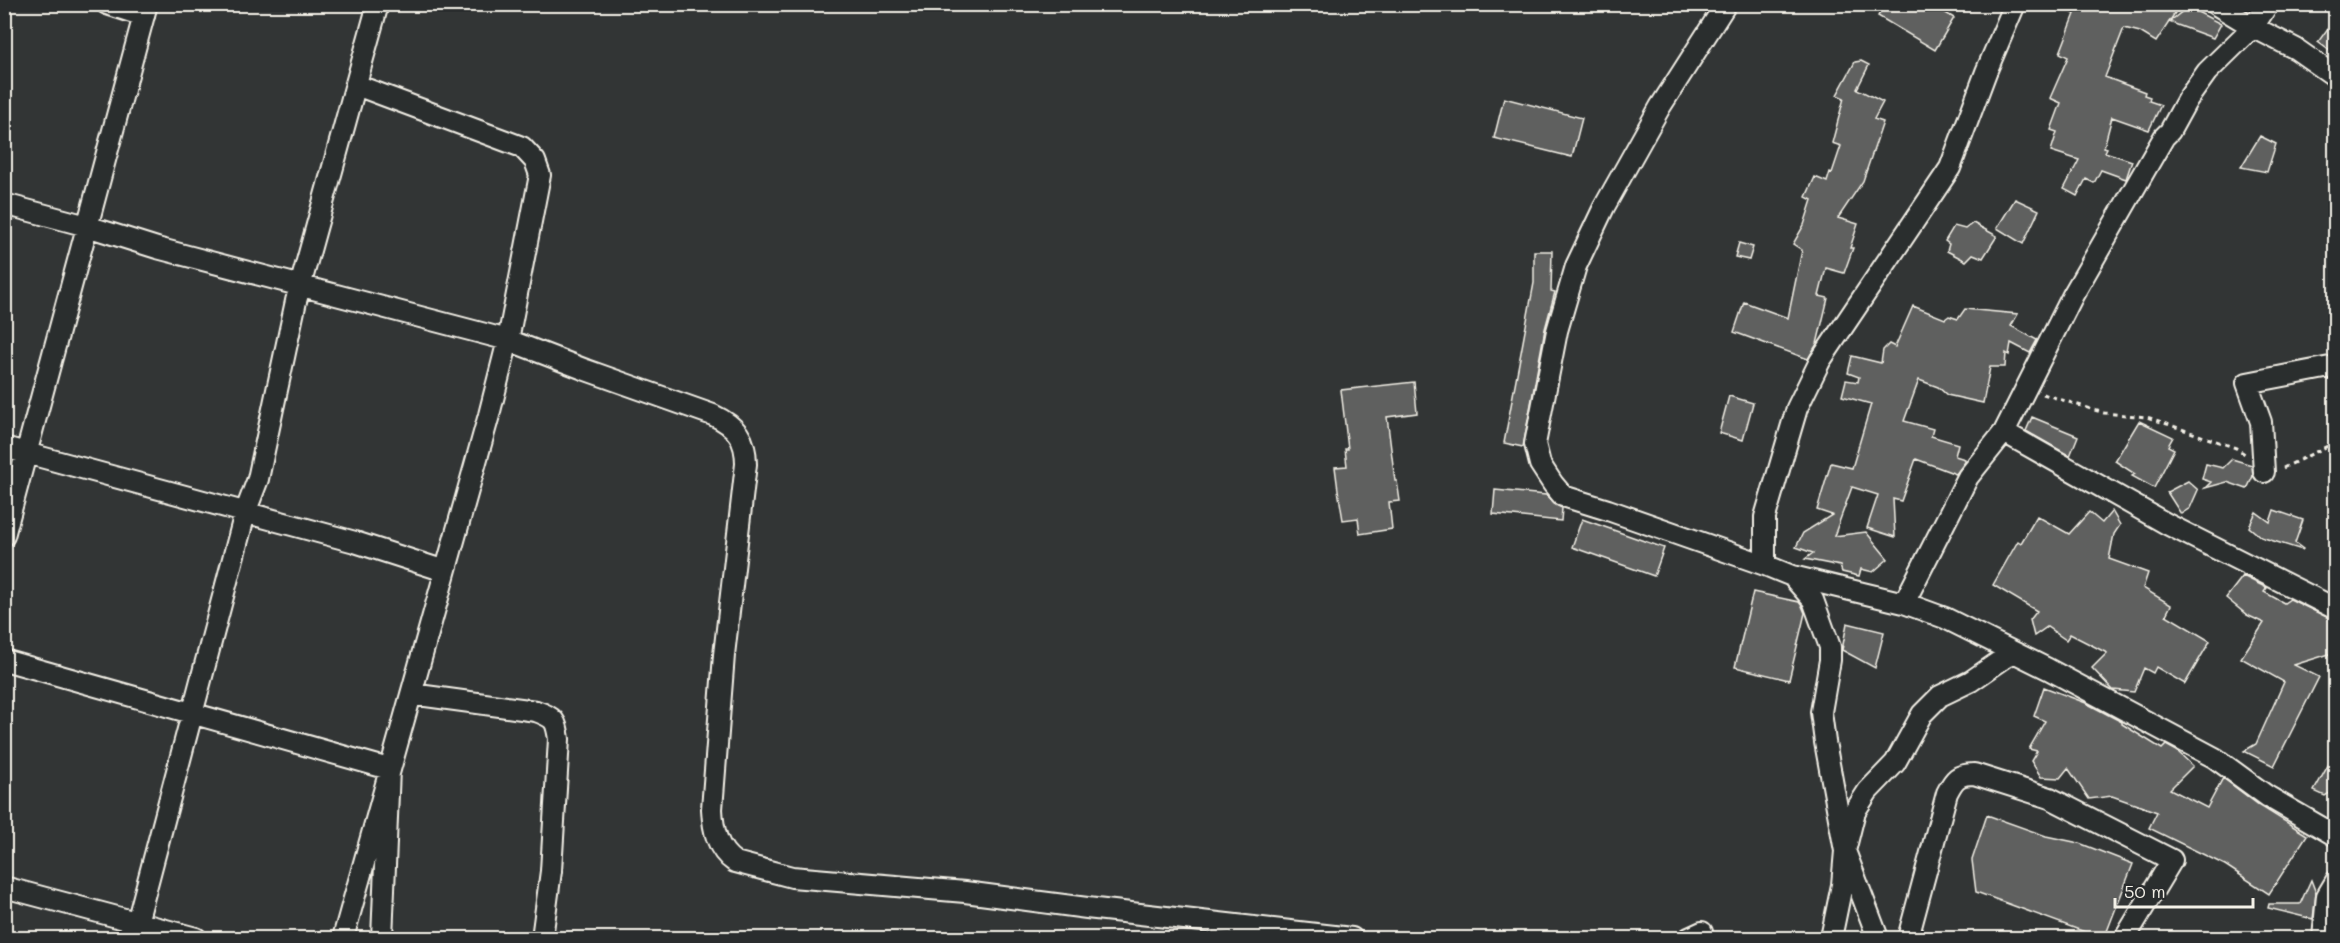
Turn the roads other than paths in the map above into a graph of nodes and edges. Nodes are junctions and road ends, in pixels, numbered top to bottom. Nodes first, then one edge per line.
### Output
1 (106, 4) edge
2 (378, 4) edge
3 (1726, 4) edge
4 (2015, 4) edge
5 (2215, 4) edge
6 (2268, 4) edge
7 (145, 10) edge
8 (2253, 27) junction
9 (2336, 77) edge
10 (356, 85) junction
11 (4, 204) edge
12 (87, 226) junction
13 (300, 284) junction
14 (508, 340) junction
15 (2336, 370) edge
16 (2004, 432) junction
17 (4, 447) edge
18 (26, 453) junction
19 (2264, 472) road end
20 (245, 513) junction
21 (4, 536) edge
22 (1765, 565) junction
23 (445, 571) junction
24 (1792, 576) junction
25 (1904, 603) junction
26 (2336, 609) edge
27 (2013, 652) junction
28 (4, 660) edge
29 (411, 694) junction
30 (194, 714) junction
31 (389, 770) junction
32 (2336, 836) edge
33 (1845, 852) junction
34 (2336, 881) edge
35 (4, 887) edge
36 (135, 930) edge
37 (196, 939) edge
38 (343, 939) edge
39 (382, 939) edge
40 (542, 939) edge
41 (1352, 939) edge
42 (1831, 939) edge
43 (1878, 939) edge
44 (1908, 939) edge
45 (2125, 939) edge
46 (2323, 939) edge

1 - 7 street
2 - 10 street
3 - 22 street
4 - 22 street
5 - 8 street
6 - 8 street
7 - 12 street
8 - 9 street
8 - 16 street
10 - 13 street
10 - 14 street
11 - 12 street
12 - 13 street
12 - 18 street
13 - 14 street
13 - 20 street
14 - 23 street
14 - 41 street
15 - 19 street
16 - 25 street
16 - 26 street
17 - 18 street
18 - 20 street
18 - 21 street
20 - 23 street
20 - 30 street
22 - 24 street
23 - 29 street
24 - 25 street
24 - 33 street
25 - 27 street
27 - 32 street
27 - 33 street
28 - 30 street
29 - 31 street
29 - 40 street
30 - 31 street
30 - 36 street
31 - 38 street
31 - 39 street
33 - 42 street
33 - 43 street
34 - 46 street
35 - 36 street
36 - 37 street
44 - 45 street

